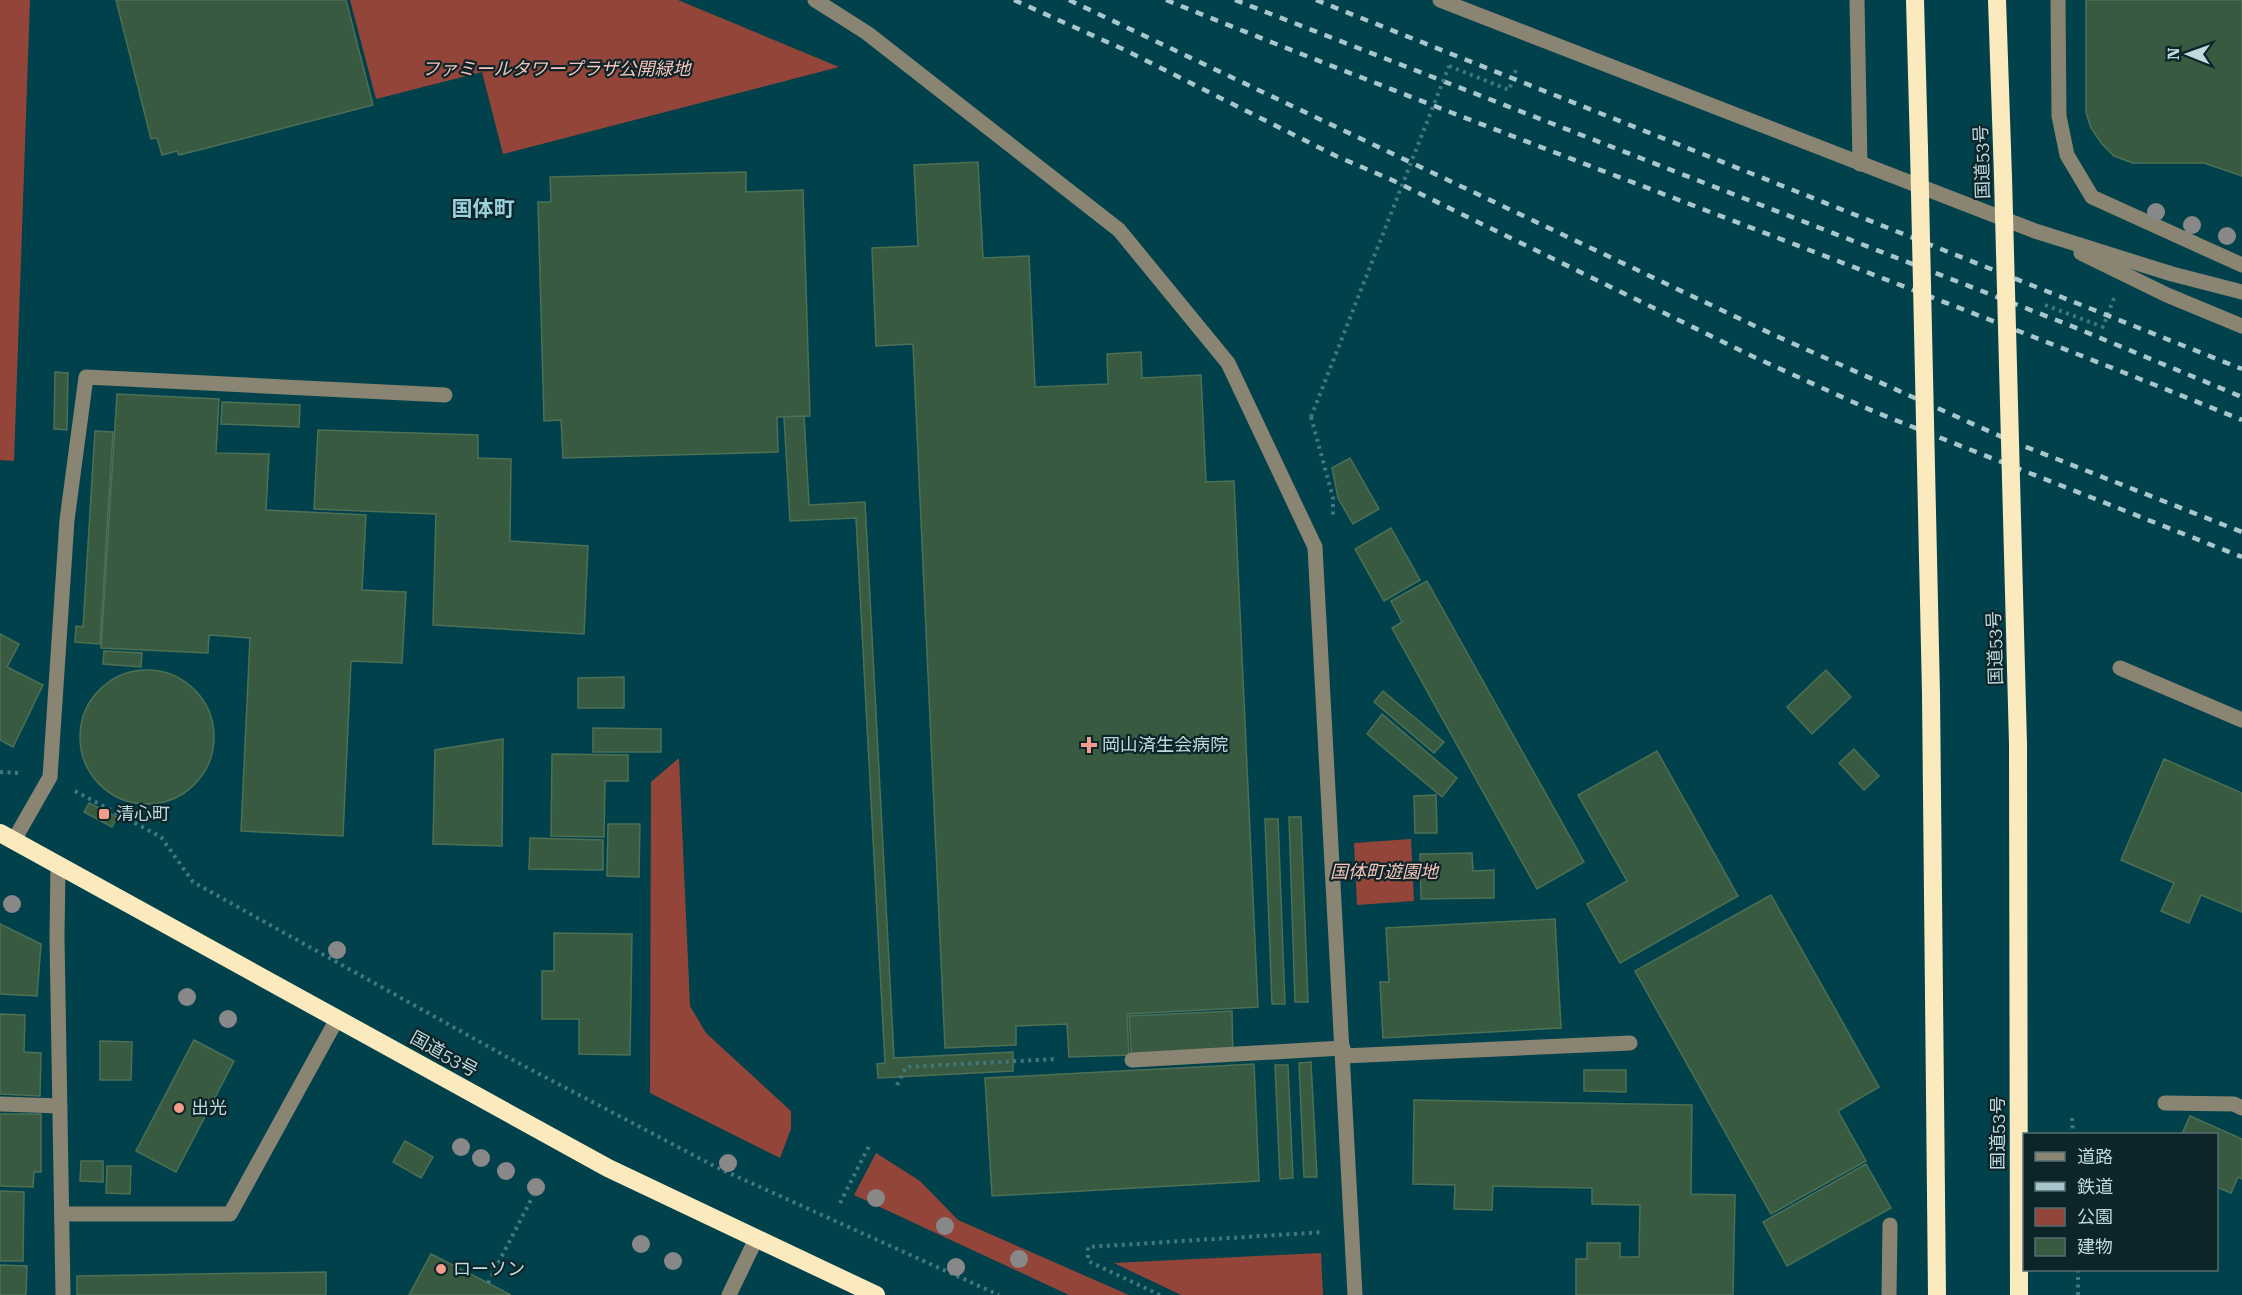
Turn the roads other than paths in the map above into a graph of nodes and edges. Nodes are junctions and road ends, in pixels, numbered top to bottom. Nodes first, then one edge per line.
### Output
1 (814, 0) edge
2 (1440, 0) edge
3 (1857, 0) edge
4 (1915, 0) edge
5 (1997, 0) edge
6 (2058, 0) edge
7 (1860, 164) junction
8 (2035, 231) junction
9 (2242, 265) edge
10 (2242, 292) edge
11 (2242, 326) edge
12 (445, 395) dead end
13 (2120, 668) dead end
14 (2242, 720) edge
15 (7, 837) edge
16 (58, 865) junction
17 (337, 1019) junction
18 (1630, 1043) dead end
19 (1343, 1052) junction
20 (1132, 1060) dead end
21 (2165, 1103) dead end
22 (0, 1104) edge
23 (60, 1106) junction
24 (2242, 1108) edge
25 (62, 1214) junction
26 (1890, 1225) dead end
27 (756, 1239) junction
28 (63, 1295) edge
29 (729, 1295) edge
30 (876, 1295) edge
31 (1355, 1295) edge
32 (1889, 1295) edge
33 (1937, 1295) edge
34 (2019, 1295) edge

1 - 19 street
2 - 7 street
3 - 7 street
4 - 33 highway, bridge
5 - 34 highway, 国道53号, bridge
6 - 9 street
7 - 8 street
8 - 10 street
8 - 11 street
12 - 15 street
13 - 14 street
15 - 16 highway, 国道53号
16 - 17 highway, 国道53号
16 - 23 street
17 - 25 street
17 - 27 highway, 国道53号
18 - 19 street
19 - 20 street
19 - 31 street
21 - 24 street
22 - 23 street
23 - 25 street
25 - 28 street
26 - 32 street
27 - 29 street
27 - 30 highway, 国道53号

